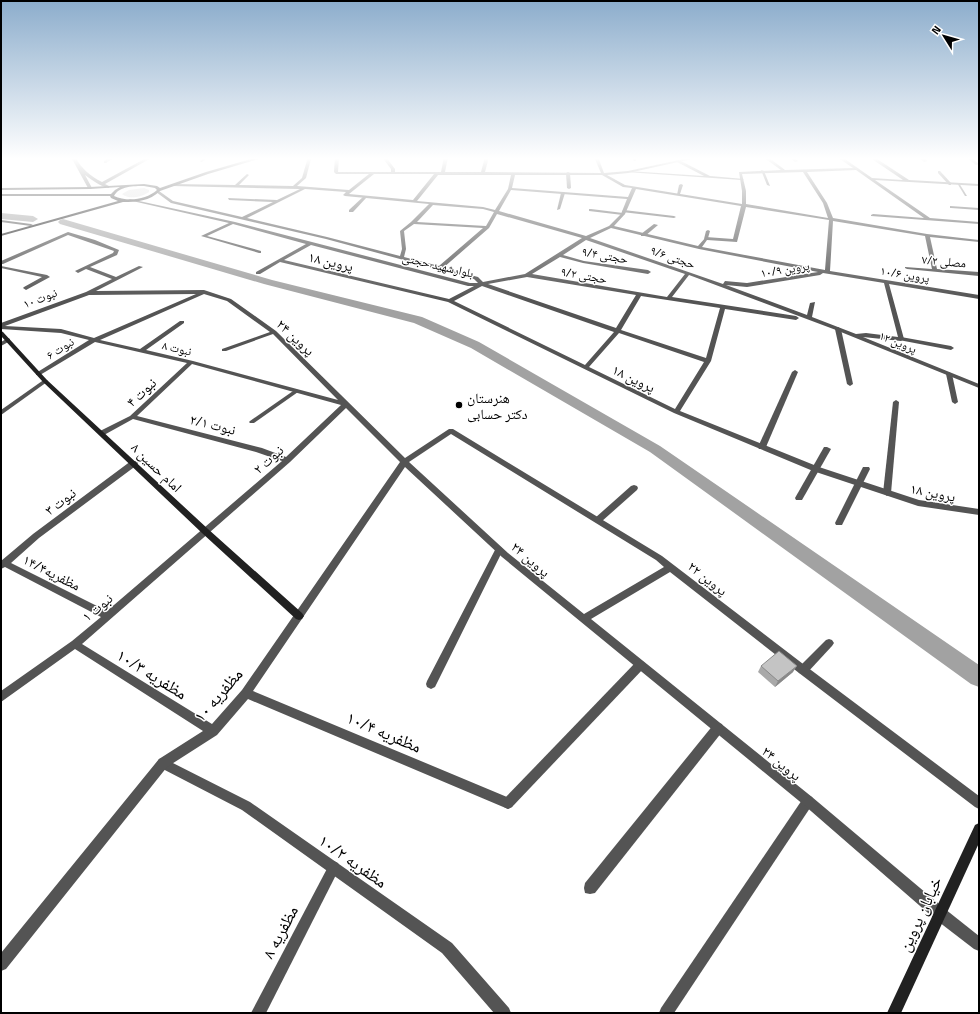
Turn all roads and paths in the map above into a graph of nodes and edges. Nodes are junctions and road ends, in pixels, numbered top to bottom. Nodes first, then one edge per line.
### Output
1 (94, 204) edge
2 (108, 204) edge
3 (149, 204) edge
4 (182, 204) edge
5 (272, 204) edge
6 (358, 204) edge
7 (431, 204) edge
8 (445, 204) edge
9 (501, 204) edge
10 (559, 204) edge
11 (627, 204) edge
12 (741, 204) edge
13 (825, 204) edge
14 (908, 204) edge
15 (745, 205) junction
16 (951, 207) dead end
17 (558, 209) dead end
18 (979, 209) edge
19 (591, 210) dead end
20 (351, 212) dead end
21 (496, 212) junction
22 (624, 213) junction
23 (873, 215) dead end
24 (674, 217) dead end
25 (244, 218) junction
26 (929, 219) junction
27 (50, 220) junction
28 (831, 220) junction
29 (1, 221) edge
30 (233, 223) junction
31 (413, 223) junction
32 (979, 223) edge
33 (31, 225) junction
34 (656, 225) dead end
35 (487, 226) junction
36 (611, 227) junction
37 (708, 231) dead end
38 (1, 235) edge
39 (643, 235) junction
40 (927, 235) junction
41 (586, 238) junction
42 (706, 238) junction
43 (979, 241) edge
44 (311, 243) junction
45 (699, 248) junction
46 (259, 252) dead end
47 (559, 255) junction
48 (402, 257) junction
49 (281, 261) junction
50 (1, 263) edge
51 (1, 267) edge
52 (141, 267) dead end
53 (87, 268) junction
54 (440, 268) junction
55 (907, 268) dead end
56 (78, 271) dead end
57 (935, 271) junction
58 (648, 272) dead end
59 (827, 272) junction
60 (258, 273) dead end
61 (688, 273) junction
62 (979, 274) edge
63 (527, 275) junction
64 (117, 279) junction
65 (886, 281) junction
66 (714, 282) junction
67 (482, 284) junction
68 (747, 285) junction
69 (26, 288) dead end
70 (88, 292) junction
71 (204, 292) junction
72 (639, 294) junction
73 (753, 297) junction
74 (979, 297) edge
75 (668, 299) junction
76 (450, 301) junction
77 (813, 302) dead end
78 (723, 307) junction
79 (809, 319) junction
80 (182, 322) dead end
81 (1, 326) edge
82 (838, 329) junction
83 (274, 332) junction
84 (617, 332) junction
85 (1, 333) edge
86 (856, 336) junction
87 (901, 339) junction
88 (94, 340) junction
89 (4, 342) edge
90 (951, 348) dead end
91 (224, 350) dead end
92 (141, 351) junction
93 (708, 361) junction
94 (191, 362) junction
95 (586, 367) junction
96 (795, 372) dead end
97 (38, 374) junction
98 (949, 374) junction
99 (46, 381) junction
100 (850, 384) dead end
101 (979, 386) edge
102 (296, 391) junction
103 (896, 402) dead end
104 (954, 402) dead end
105 (346, 404) junction
106 (676, 412) junction
107 (1, 413) edge
108 (132, 417) junction
109 (252, 422) dead end
110 (102, 433) junction
111 (762, 446) junction
112 (827, 449) dead end
113 (287, 460) junction
114 (404, 462) junction
115 (134, 463) junction
116 (816, 468) junction
117 (866, 469) dead end
118 (859, 483) junction
119 (634, 488) dead end
120 (887, 493) junction
121 (799, 498) dead end
122 (979, 512) edge
123 (598, 520) junction
124 (839, 523) dead end
125 (205, 532) junction
126 (499, 550) junction
127 (2, 565) edge
128 (671, 567) junction
129 (108, 616) junction
130 (299, 616) junction
131 (584, 619) junction
132 (75, 644) junction
133 (829, 644) dead end
134 (640, 665) junction
135 (803, 670) junction
136 (431, 684) dead end
137 (246, 693) junction
138 (1, 697) edge
139 (718, 728) junction
140 (213, 731) junction
141 (163, 763) junction
142 (808, 801) junction
143 (979, 803) edge
144 (979, 829) edge
145 (334, 867) junction
146 (590, 888) dead end
147 (940, 914) junction
148 (979, 944) edge
149 (3, 958) edge
150 (258, 1013) edge
151 (504, 1013) edge
152 (666, 1013) edge
153 (894, 1013) edge

1 - 27 street
2 - 27 street
3 - 30 street, بلوارشهید حجتی
4 - 25 street, بلوارشهید حجتی
5 - 25 street
6 - 20 street
7 - 31 street
8 - 21 street, حجتی ۹/۶
9 - 21 street
10 - 17 street
11 - 22 street
12 - 15 street
13 - 28 street
14 - 26 street
15 - 28 street
15 - 42 street
16 - 18 street
19 - 22 street
21 - 35 street
21 - 41 street, حجتی ۹/۶
22 - 24 street
22 - 36 street
23 - 26 street
25 - 48 street, بلوارشهید حجتی
26 - 32 street
27 - 33 street
28 - 40 street
28 - 59 street
29 - 33 street
30 - 44 street, بلوارشهید حجتی
30 - 46 street
31 - 35 street
31 - 48 street
33 - 38 street
34 - 39 street
35 - 54 street
36 - 39 street, پروین ۱۰/۶
36 - 41 street
37 - 42 street
39 - 45 street, پروین ۱۰/۶
40 - 43 street
40 - 57 street
41 - 47 street
41 - 61 street, حجتی ۹/۶
42 - 45 street
44 - 49 street
44 - 67 street, بلوارشهید حجتی
45 - 59 street, پروین ۱۰/۶
47 - 58 street, حجتی ۹/۴
47 - 63 street
48 - 54 street, بلوارشهید حجتی
49 - 60 street
49 - 76 street, پروین ۱۸
50 - 53 street
51 - 69 street
52 - 64 street, نبوت ۱۰
53 - 56 street
53 - 64 street
54 - 67 street, بلوارشهید حجتی
55 - 57 street, مصلی ۷/۲
57 - 62 street, مصلی ۷/۲
59 - 65 street, پروین ۱۰/۶
59 - 68 street, پروین ۱۰/۹
61 - 66 street, حجتی ۹/۶
61 - 75 street
63 - 67 street
63 - 72 street, حجتی ۹/۲
64 - 70 street, نبوت ۱۰
65 - 74 street, پروین ۱۰/۶
65 - 87 street
66 - 68 street, پروین ۱۰/۹
66 - 73 street, حجتی ۹/۶
67 - 76 street
67 - 84 street
68 - 73 street
70 - 71 street, پروین ۲۴
70 - 81 street, نبوت ۱۰
71 - 83 street, پروین ۲۴
71 - 88 street, نبوت ۶
72 - 75 street, پروین ۱۲
72 - 84 street
73 - 79 street, پروین ۱۲
75 - 78 street, پروین ۱۲
76 - 95 street, پروین ۱۸
77 - 79 street
78 - 79 street, پروین ۱۲
78 - 93 street
79 - 82 street, پروین ۱۲
80 - 92 street
81 - 88 street, نبوت ۸
82 - 86 street, پروین ۱۲
82 - 100 street
83 - 91 street
83 - 105 street, پروین ۲۴
84 - 93 street
84 - 95 street
85 - 89 street, امام حسین ۸
86 - 87 street
86 - 98 street, پروین ۱۲
87 - 90 street
88 - 92 street, نبوت ۸
88 - 97 street, نبوت ۶
89 - 97 street, امام حسین ۸
92 - 94 street, نبوت ۸
93 - 106 street
94 - 102 street, نبوت ۸
94 - 108 street, نبوت ۴
95 - 106 street, پروین ۱۸
96 - 111 street
97 - 99 street, امام حسین ۸
98 - 101 street, پروین ۱۲
98 - 104 street
99 - 107 street
99 - 110 street, امام حسین ۸
102 - 105 street, نبوت ۸
102 - 109 street
103 - 120 street
105 - 113 street, نبوت ۲
105 - 114 street, پروین ۲۴
106 - 111 street, پروین ۱۸
108 - 110 street, نبوت ۴
108 - 113 street, نبوت ۲/۱
110 - 115 street, امام حسین ۸
111 - 116 street, پروین ۱۸
112 - 116 street
113 - 125 street, نبوت ۲
114 - 123 street, پروین ۲۲
114 - 126 street, پروین ۲۴
114 - 130 street, مظفریه ۱۰
115 - 125 street, امام حسین ۸
115 - 127 street, نبوت ۳
116 - 118 street, پروین ۱۸
116 - 121 street
117 - 118 street
118 - 120 street, پروین ۱۸
118 - 124 street
119 - 123 street
120 - 122 street, پروین ۱۸
123 - 128 street, پروین ۲۲
125 - 129 street, نبوت ۱
125 - 130 street, امام حسین ۸
126 - 131 street, پروین ۲۴
126 - 136 street
127 - 129 street, مظفریه۱۴/۴
128 - 131 street
128 - 135 street, پروین ۲۲
129 - 132 street, نبوت ۱
130 - 137 street, مظفریه ۱۰
131 - 134 street, پروین ۲۴
132 - 138 street, نبوت ۱
132 - 140 street, مظفریه ۱۰/۳
133 - 135 street
134 - 137 street, مظفریه ۱۰/۴
134 - 139 street, پروین ۲۴
135 - 143 street, پروین ۲۲
137 - 140 street, مظفریه ۱۰
139 - 142 street, پروین ۲۴
139 - 146 street
140 - 141 street, مظفریه ۱۰
141 - 145 street, مظفریه ۱۰/۲
141 - 149 street, مظفریه ۱۰
142 - 147 street, پروین ۲۴
142 - 152 street
144 - 147 street, خیابان پروین
145 - 150 street, مظفریه ۸
145 - 151 street, مظفریه ۱۰/۲
147 - 148 street, پروین ۲۴
147 - 153 street, خیابان پروین

